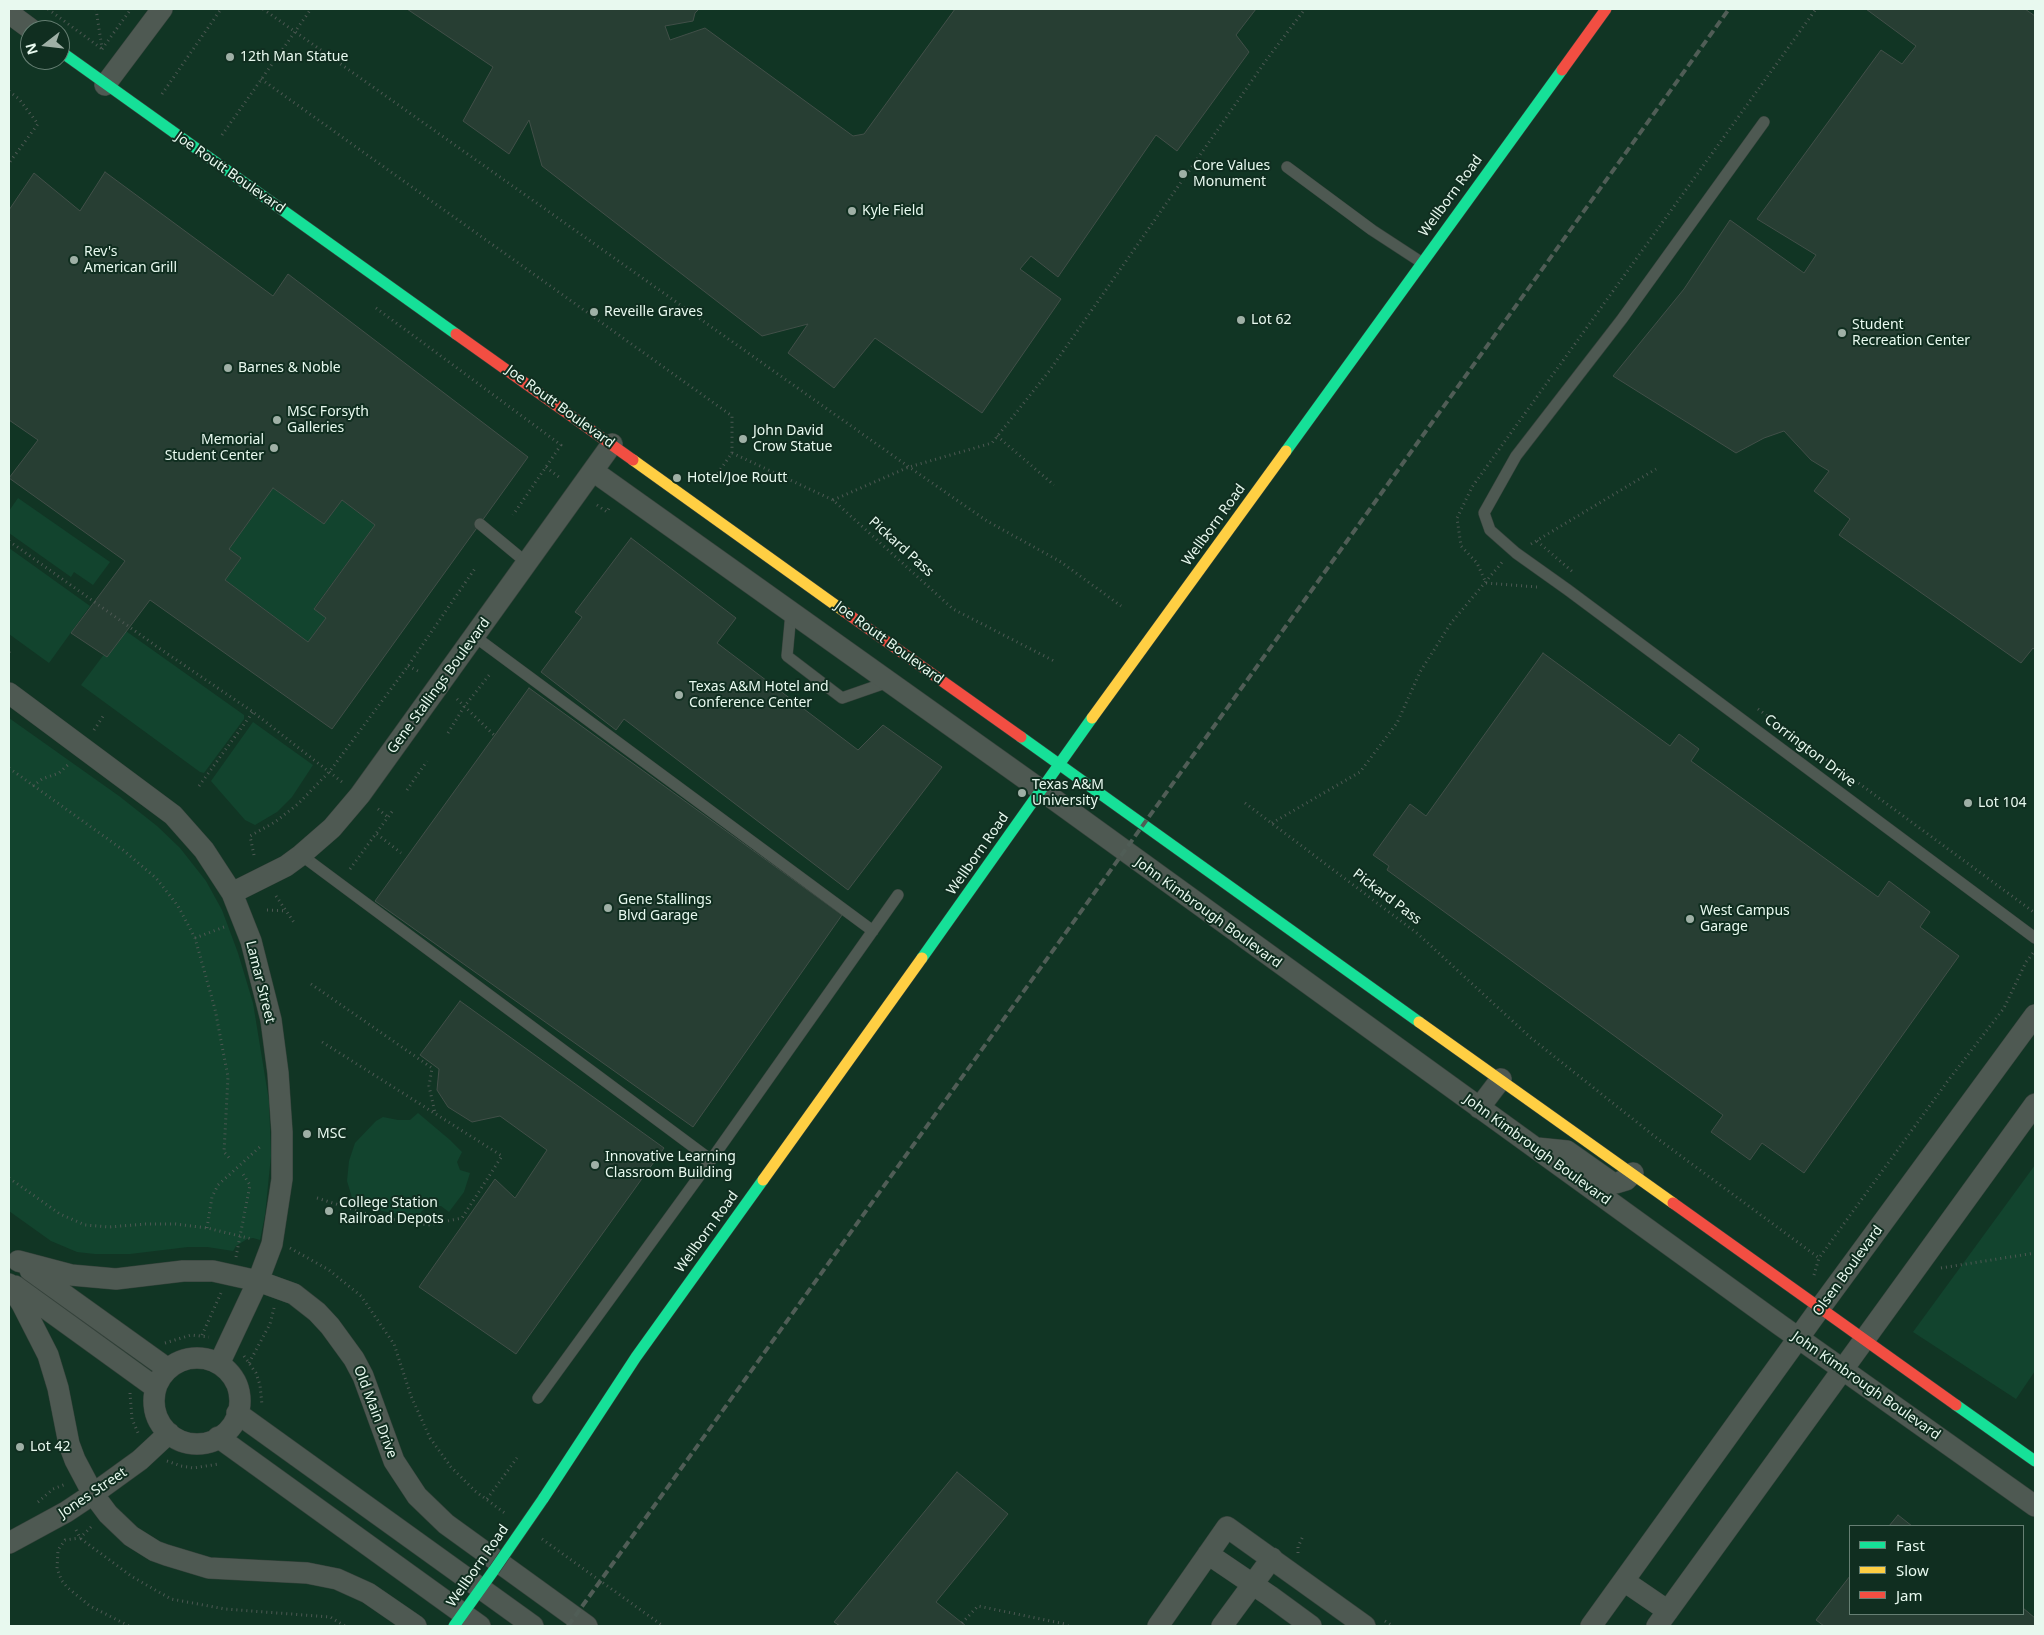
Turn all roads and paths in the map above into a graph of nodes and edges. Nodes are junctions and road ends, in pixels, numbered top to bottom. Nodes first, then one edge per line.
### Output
1 (48, 9) edge
2 (96, 9) edge
3 (131, 9) edge
4 (162, 9) edge
5 (221, 9) edge
6 (263, 9) edge
7 (311, 9) edge
8 (1305, 9) edge
9 (1606, 9) edge
10 (1816, 9) edge
11 (9, 13) edge
12 (20, 21) edge
13 (295, 31) junction
14 (102, 49) junction
15 (70, 59) edge
16 (261, 79) junction
17 (105, 85) junction
18 (9, 91) edge
19 (162, 94) dead end
20 (1764, 122) dead end
21 (222, 136) dead end
22 (9, 163) edge
23 (1287, 168) dead end
24 (1421, 262) junction
25 (997, 436) junction
26 (612, 444) junction
27 (561, 445) dead end
28 (732, 453) junction
29 (546, 467) junction
30 (908, 467) junction
31 (1656, 469) dead end
32 (593, 471) junction
33 (560, 478) dead end
34 (703, 479) dead end
35 (1054, 485) dead end
36 (833, 500) junction
37 (597, 505) dead end
38 (607, 512) dead end
39 (513, 515) dead end
40 (480, 524) dead end
41 (9, 541) edge
42 (1537, 541) junction
43 (1516, 553) junction
44 (527, 563) junction
45 (476, 567) dead end
46 (1576, 575) dead end
47 (1486, 583) junction
48 (809, 586) junction
49 (1568, 590) junction
50 (1121, 606) dead end
51 (791, 613) junction
52 (474, 636) junction
53 (12, 648) dead end
54 (9, 652) edge
55 (908, 657) junction
56 (1054, 661) dead end
57 (408, 666) junction
58 (420, 672) dead end
59 (490, 674) dead end
60 (888, 682) junction
61 (9, 693) edge
62 (457, 699) dead end
63 (1752, 705) dead end
64 (464, 707) junction
65 (253, 712) junction
66 (104, 715) dead end
67 (94, 730) dead end
68 (448, 734) dead end
69 (495, 736) dead end
70 (74, 758) dead end
71 (427, 761) dead end
72 (1059, 764) junction
73 (9, 768) edge
74 (330, 771) junction
75 (342, 782) dead end
76 (34, 786) junction
77 (199, 786) dead end
78 (407, 790) dead end
79 (1041, 790) junction
80 (1245, 803) dead end
81 (378, 809) dead end
82 (394, 809) dead end
83 (389, 818) junction
84 (1272, 823) junction
85 (376, 834) junction
86 (401, 853) dead end
87 (254, 855) dead end
88 (301, 855) junction
89 (350, 868) dead end
90 (232, 893) junction
91 (898, 895) dead end
92 (276, 896) dead end
93 (267, 910) dead end
94 (286, 911) junction
95 (2035, 913) edge
96 (231, 924) dead end
97 (295, 924) dead end
98 (873, 930) junction
99 (195, 938) junction
100 (2035, 938) edge
101 (2035, 950) edge
102 (311, 984) dead end
103 (2035, 1015) edge
104 (319, 1040) dead end
105 (1501, 1078) junction
106 (2035, 1104) edge
107 (1479, 1108) junction
108 (435, 1113) junction
109 (266, 1140) dead end
110 (1535, 1148) junction
111 (231, 1160) dead end
112 (711, 1160) junction
113 (1634, 1173) junction
114 (243, 1174) dead end
115 (9, 1178) edge
116 (317, 1198) dead end
117 (206, 1228) junction
118 (240, 1236) junction
119 (259, 1241) dead end
120 (300, 1253) dead end
121 (2035, 1253) edge
122 (236, 1257) dead end
123 (13, 1258) edge
124 (1819, 1258) junction
125 (1940, 1268) dead end
126 (1814, 1276) dead end
127 (258, 1281) junction
128 (9, 1283) edge
129 (222, 1292) dead end
130 (276, 1300) dead end
131 (1820, 1308) junction
132 (202, 1335) junction
133 (1799, 1338) junction
134 (1865, 1338) junction
135 (216, 1339) dead end
136 (162, 1345) dead end
137 (240, 1352) dead end
138 (249, 1363) junction
139 (219, 1364) junction
140 (168, 1369) junction
141 (1842, 1369) junction
142 (131, 1387) dead end
143 (156, 1388) junction
144 (538, 1398) dead end
145 (262, 1409) dead end
146 (237, 1413) junction
147 (169, 1433) junction
148 (218, 1437) junction
149 (142, 1440) dead end
150 (160, 1458) dead end
151 (517, 1458) dead end
152 (2035, 1461) edge
153 (222, 1462) dead end
154 (68, 1483) dead end
155 (94, 1494) junction
156 (486, 1499) junction
157 (36, 1504) dead end
158 (2035, 1506) edge
159 (510, 1516) dead end
160 (73, 1525) dead end
161 (91, 1527) dead end
162 (534, 1533) dead end
163 (1304, 1536) dead end
164 (80, 1538) junction
165 (9, 1543) edge
166 (1208, 1554) junction
167 (1298, 1556) dead end
168 (1272, 1558) junction
169 (1624, 1580) junction
170 (1253, 1584) junction
171 (481, 1588) junction
172 (1662, 1619) edge
173 (466, 1622) edge
174 (962, 1623) dead end
175 (129, 1626) edge
176 (345, 1626) edge
177 (416, 1626) edge
178 (533, 1626) edge
179 (587, 1626) edge
180 (663, 1626) edge
181 (1068, 1626) edge
182 (1158, 1626) edge
183 (1222, 1626) edge
184 (1311, 1626) edge
185 (1365, 1626) edge
186 (1591, 1626) edge

1 - 14 path
2 - 14 path
3 - 14 path
4 - 17 street
5 - 19 path
6 - 13 path
7 - 13 path
8 - 25 path
9 - 24 street, Wellborn Road
10 - 47 path
11 - 12 street
13 - 16 path
13 - 30 path
15 - 17 street, Joe Routt Boulevard
16 - 21 path
16 - 28 path
17 - 26 street, Joe Routt Boulevard
18 - 22 path
20 - 43 lane, Corrington Drive
23 - 24 lane
24 - 72 street, Wellborn Road
25 - 30 path
25 - 35 path
26 - 32 street, Gene Stallings Boulevard
26 - 48 street, Joe Routt Boulevard
27 - 29 path
28 - 34 path
28 - 36 path, Pickard Pass
29 - 33 path
29 - 39 path
30 - 36 path
30 - 50 path
31 - 42 path
32 - 44 street, Gene Stallings Boulevard
32 - 51 street
36 - 56 path, Pickard Pass
37 - 38 path
40 - 44 lane
41 - 65 path
42 - 43 path
42 - 46 path
43 - 47 path
43 - 49 lane, Corrington Drive
44 - 52 street, Gene Stallings Boulevard
45 - 57 path
47 - 49 path
47 - 84 path
48 - 51 street
48 - 55 street, Joe Routt Boulevard
49 - 100 lane, Corrington Drive
51 - 60 street
51 - 60 lane
52 - 88 street, Gene Stallings Boulevard
52 - 98 lane
53 - 54 path
55 - 60 street
55 - 72 street, Joe Routt Boulevard
57 - 58 path
57 - 74 path
59 - 64 path
60 - 79 street
61 - 90 street, Lamar Street
62 - 64 path
63 - 95 path
64 - 68 path
64 - 69 path
65 - 74 path
65 - 77 path
66 - 67 path
70 - 76 path
71 - 78 path
72 - 79 street, Wellborn Road
72 - 105 street
73 - 76 path
74 - 75 path
74 - 87 path
76 - 99 path
79 - 107 street, John Kimbrough Boulevard
79 - 171 street, Wellborn Road, bridge
80 - 84 path, Pickard Pass
81 - 83 path
82 - 83 path
83 - 85 path
84 - 124 path, Pickard Pass
85 - 86 path
85 - 89 path
88 - 90 street, Gene Stallings Boulevard
88 - 112 lane
90 - 127 street, Lamar Street
91 - 98 lane
92 - 94 path
93 - 94 path
94 - 97 path
96 - 99 path
98 - 112 lane
99 - 111 path
101 - 124 path
102 - 108 path
103 - 131 street, Olsen Boulevard
104 - 108 path
105 - 107 street
105 - 113 street
106 - 134 street
107 - 110 street, John Kimbrough Boulevard
108 - 116 path
109 - 117 path
110 - 113 street
110 - 133 street, John Kimbrough Boulevard
112 - 144 lane
113 - 131 street
114 - 118 path
115 - 117 path
117 - 118 path
118 - 119 path
118 - 122 path
120 - 156 path
121 - 125 path
123 - 127 street, Old Main Drive
123 - 140 street, Old Main Drive
124 - 126 path
127 - 139 street, Lamar Street
127 - 179 street, Old Main Drive
128 - 143 street
128 - 155 street
129 - 132 path
130 - 138 path
131 - 133 street, Olsen Boulevard
131 - 134 street
132 - 135 path
132 - 136 path
133 - 141 street, John Kimbrough Boulevard
133 - 169 street, Olsen Boulevard
134 - 141 street
134 - 152 street
137 - 138 path
138 - 145 path
139 - 140 street
139 - 146 street
140 - 143 street
141 - 158 street, John Kimbrough Boulevard
141 - 172 street
142 - 149 path
143 - 147 street
146 - 148 street
146 - 171 street
147 - 148 street
147 - 155 street, Jones Street
148 - 173 street
150 - 153 path
151 - 156 path
154 - 157 path
155 - 165 street, Jones Street
155 - 177 street
156 - 159 path
160 - 164 path
161 - 164 path
162 - 180 path
163 - 167 path
164 - 175 path
164 - 176 path
166 - 168 street
166 - 170 street
166 - 182 street
168 - 170 street
168 - 185 street
169 - 172 street
169 - 186 street, Olsen Boulevard
170 - 183 street
170 - 184 street
171 - 173 street, Wellborn Road
171 - 178 street
174 - 181 path

